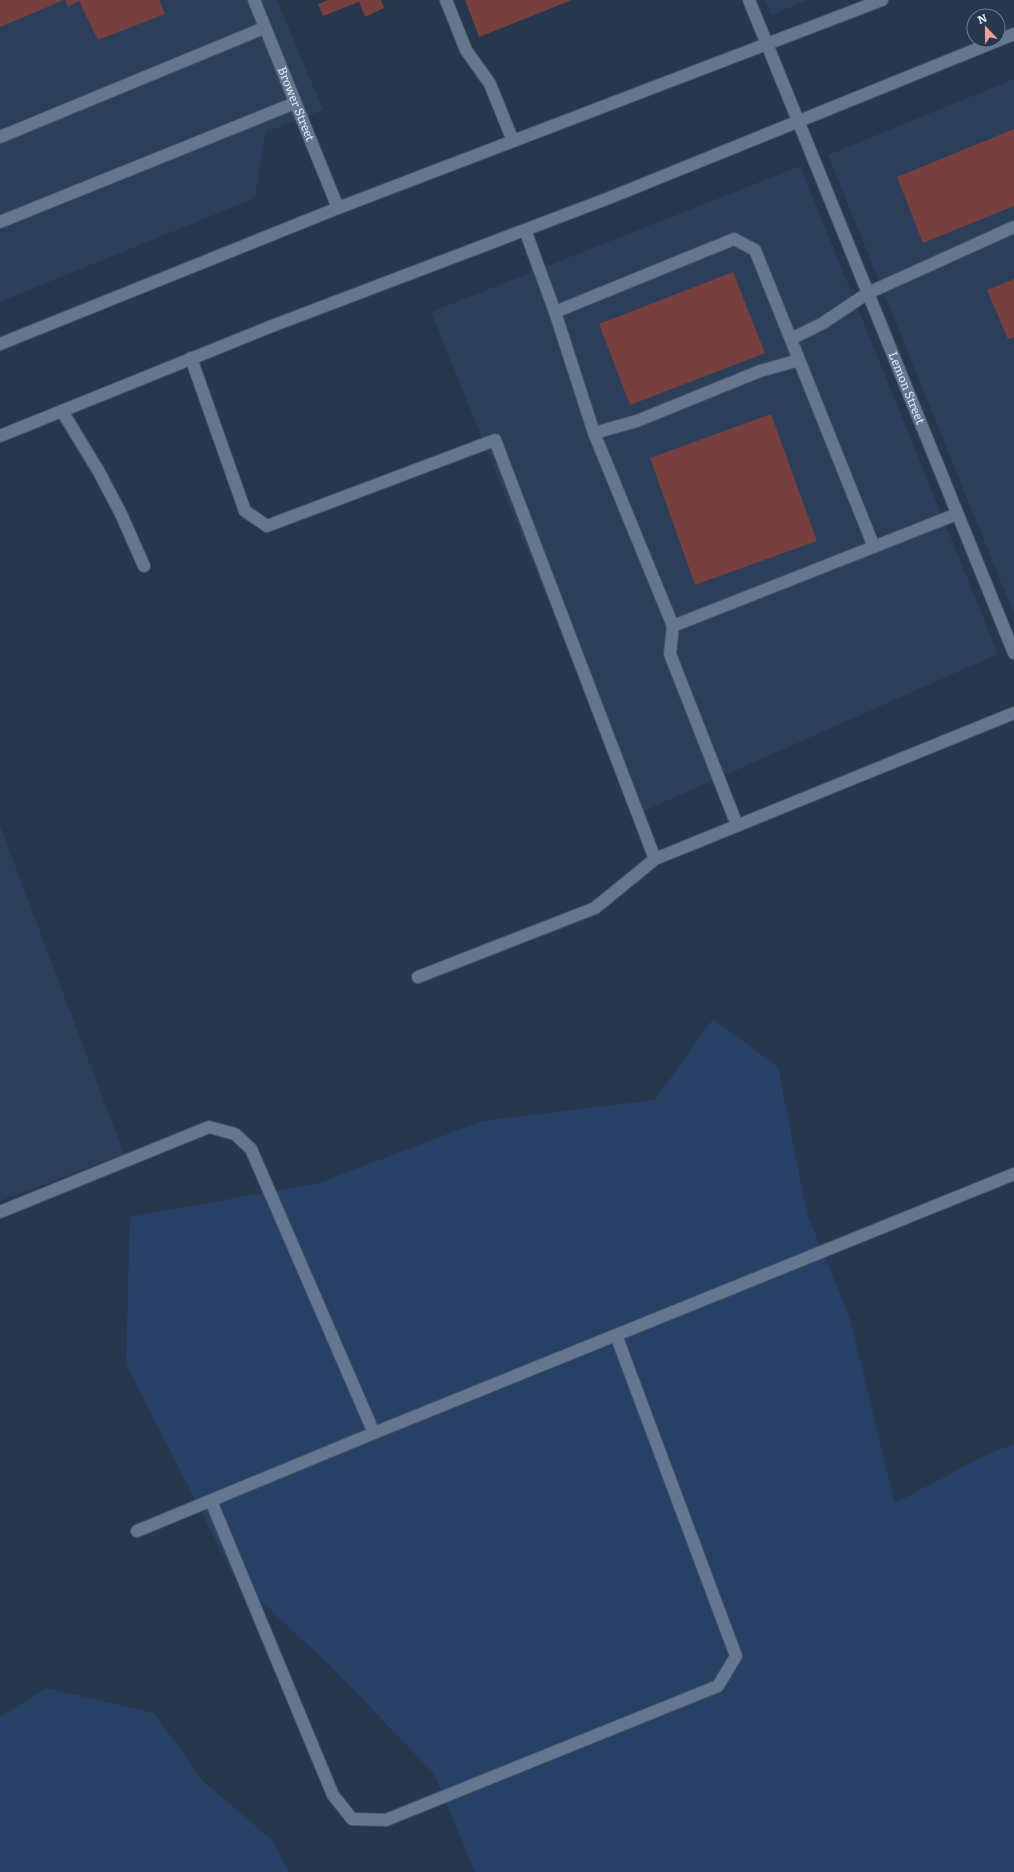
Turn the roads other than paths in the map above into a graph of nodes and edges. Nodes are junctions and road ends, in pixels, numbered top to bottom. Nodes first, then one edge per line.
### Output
1 (254, 0) edge
2 (446, 0) edge
3 (749, 0) edge
4 (882, 0) edge
5 (264, 28) junction
6 (1014, 34) edge
7 (767, 44) junction
8 (295, 103) junction
9 (799, 123) junction
10 (0, 137) edge
11 (513, 141) junction
12 (338, 208) junction
13 (0, 222) edge
14 (1014, 227) edge
15 (525, 230) junction
16 (868, 293) junction
17 (556, 312) junction
18 (791, 340) junction
19 (0, 344) edge
20 (191, 358) junction
21 (799, 360) junction
22 (62, 410) junction
23 (594, 433) junction
24 (0, 436) edge
25 (957, 514) junction
26 (874, 547) junction
27 (144, 566) dead end
28 (673, 626) junction
29 (1014, 653) edge
30 (1014, 712) edge
31 (737, 825) junction
32 (655, 859) junction
33 (418, 977) dead end
34 (1014, 1174) edge
35 (0, 1212) edge
36 (616, 1335) junction
37 (374, 1433) junction
38 (211, 1500) junction
39 (137, 1531) dead end

1 - 5 main road, Brower Street
2 - 11 main road
3 - 7 main road, Lemon Street
4 - 7 main road
5 - 8 main road, Brower Street
5 - 10 main road
6 - 9 main road
7 - 9 main road, Lemon Street
7 - 11 main road
8 - 12 main road, Brower Street
8 - 13 main road
9 - 15 main road
9 - 16 main road, Lemon Street
11 - 12 main road
12 - 19 main road
14 - 16 main road
15 - 17 main road
15 - 20 main road
16 - 18 main road
16 - 25 main road, Lemon Street
17 - 18 main road
17 - 23 main road
18 - 21 main road
20 - 22 main road
20 - 32 main road
21 - 23 main road
21 - 26 main road
22 - 24 main road
22 - 27 main road
23 - 28 main road
25 - 26 main road
25 - 29 main road, Lemon Street
26 - 28 main road
28 - 31 main road
30 - 31 main road
31 - 32 main road
32 - 33 main road
34 - 36 main road
35 - 37 main road
36 - 37 main road
36 - 38 main road
37 - 38 main road
38 - 39 main road

